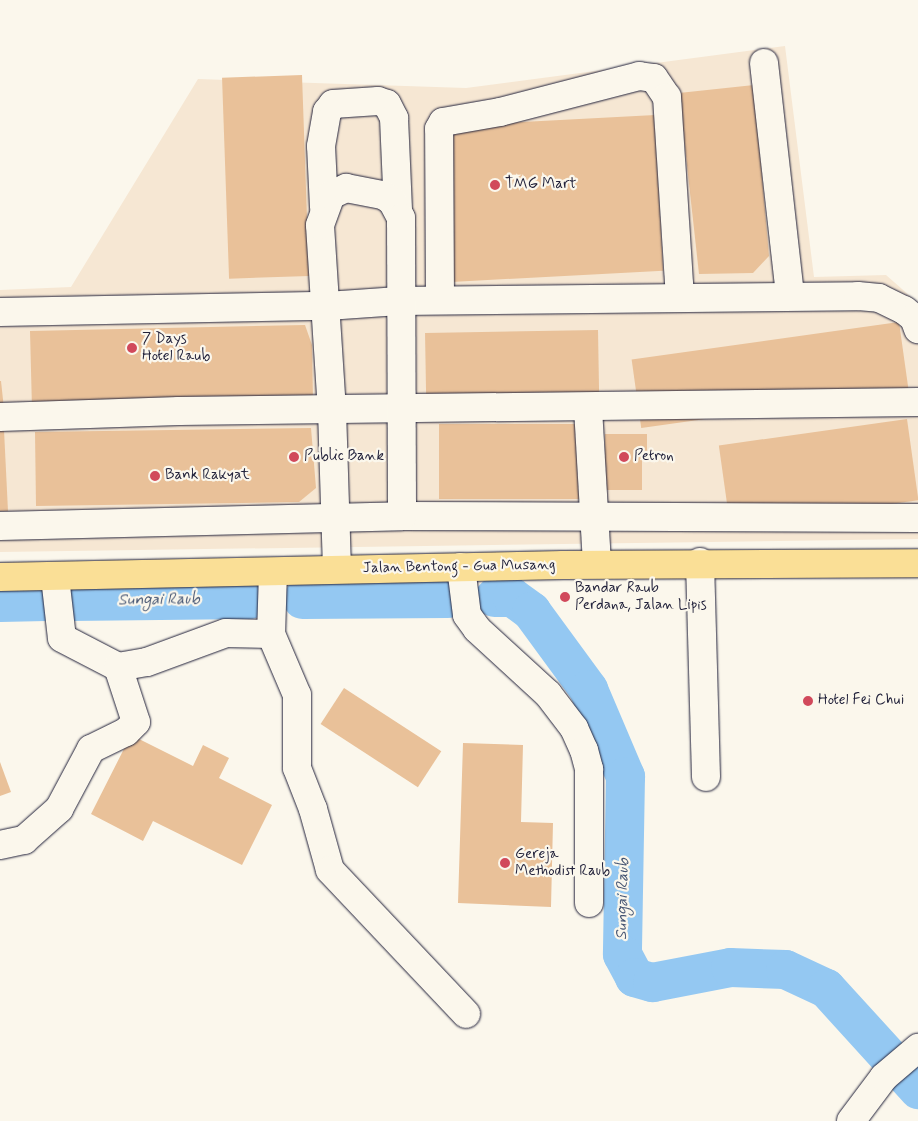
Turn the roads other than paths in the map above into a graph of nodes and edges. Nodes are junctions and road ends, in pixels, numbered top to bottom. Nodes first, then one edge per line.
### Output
1 (764, 63) dead end
2 (324, 207) junction
3 (398, 210) junction
4 (790, 296) junction
5 (680, 297) junction
6 (440, 300) junction
7 (400, 301) junction
8 (327, 306) junction
9 (0, 312) edge
10 (918, 329) edge
11 (918, 402) edge
12 (588, 408) junction
13 (332, 411) junction
14 (402, 411) junction
15 (0, 417) edge
16 (402, 516) junction
17 (594, 517) junction
18 (918, 518) edge
19 (337, 519) junction
20 (0, 526) edge
21 (700, 562) junction
22 (918, 563) edge
23 (597, 564) junction
24 (461, 567) junction
25 (337, 569) junction
26 (274, 572) junction
27 (0, 577) edge
28 (55, 577) junction
29 (271, 634) junction
30 (118, 667) junction
31 (706, 777) dead end
32 (0, 845) edge
33 (589, 903) dead end
34 (466, 1014) dead end
35 (916, 1049) edge
36 (851, 1121) edge

1 - 4 street
2 - 3 street
2 - 3 street
2 - 8 street
3 - 7 street
4 - 5 street
4 - 10 street
5 - 6 street
5 - 6 street
6 - 7 street
7 - 8 street
7 - 14 street
8 - 9 street
8 - 13 street
11 - 12 street
12 - 14 street
12 - 17 street
13 - 14 street
13 - 15 street
13 - 19 street
14 - 16 street
16 - 17 street
16 - 19 street
17 - 18 street
17 - 23 street
19 - 20 street
19 - 25 street
21 - 22 main road, Jalan Bentong - Gua Musang
21 - 23 main road, Jalan Bentong - Gua Musang
21 - 31 street
23 - 24 main road, Jalan Bentong - Gua Musang
24 - 25 main road, Jalan Bentong - Gua Musang
24 - 33 street
25 - 26 main road, Jalan Bentong - Gua Musang
26 - 28 main road, Jalan Bentong - Gua Musang
26 - 29 street
27 - 28 main road, Jalan Bentong - Gua Musang
28 - 30 street
29 - 30 street
29 - 34 street
30 - 32 street
35 - 36 street

